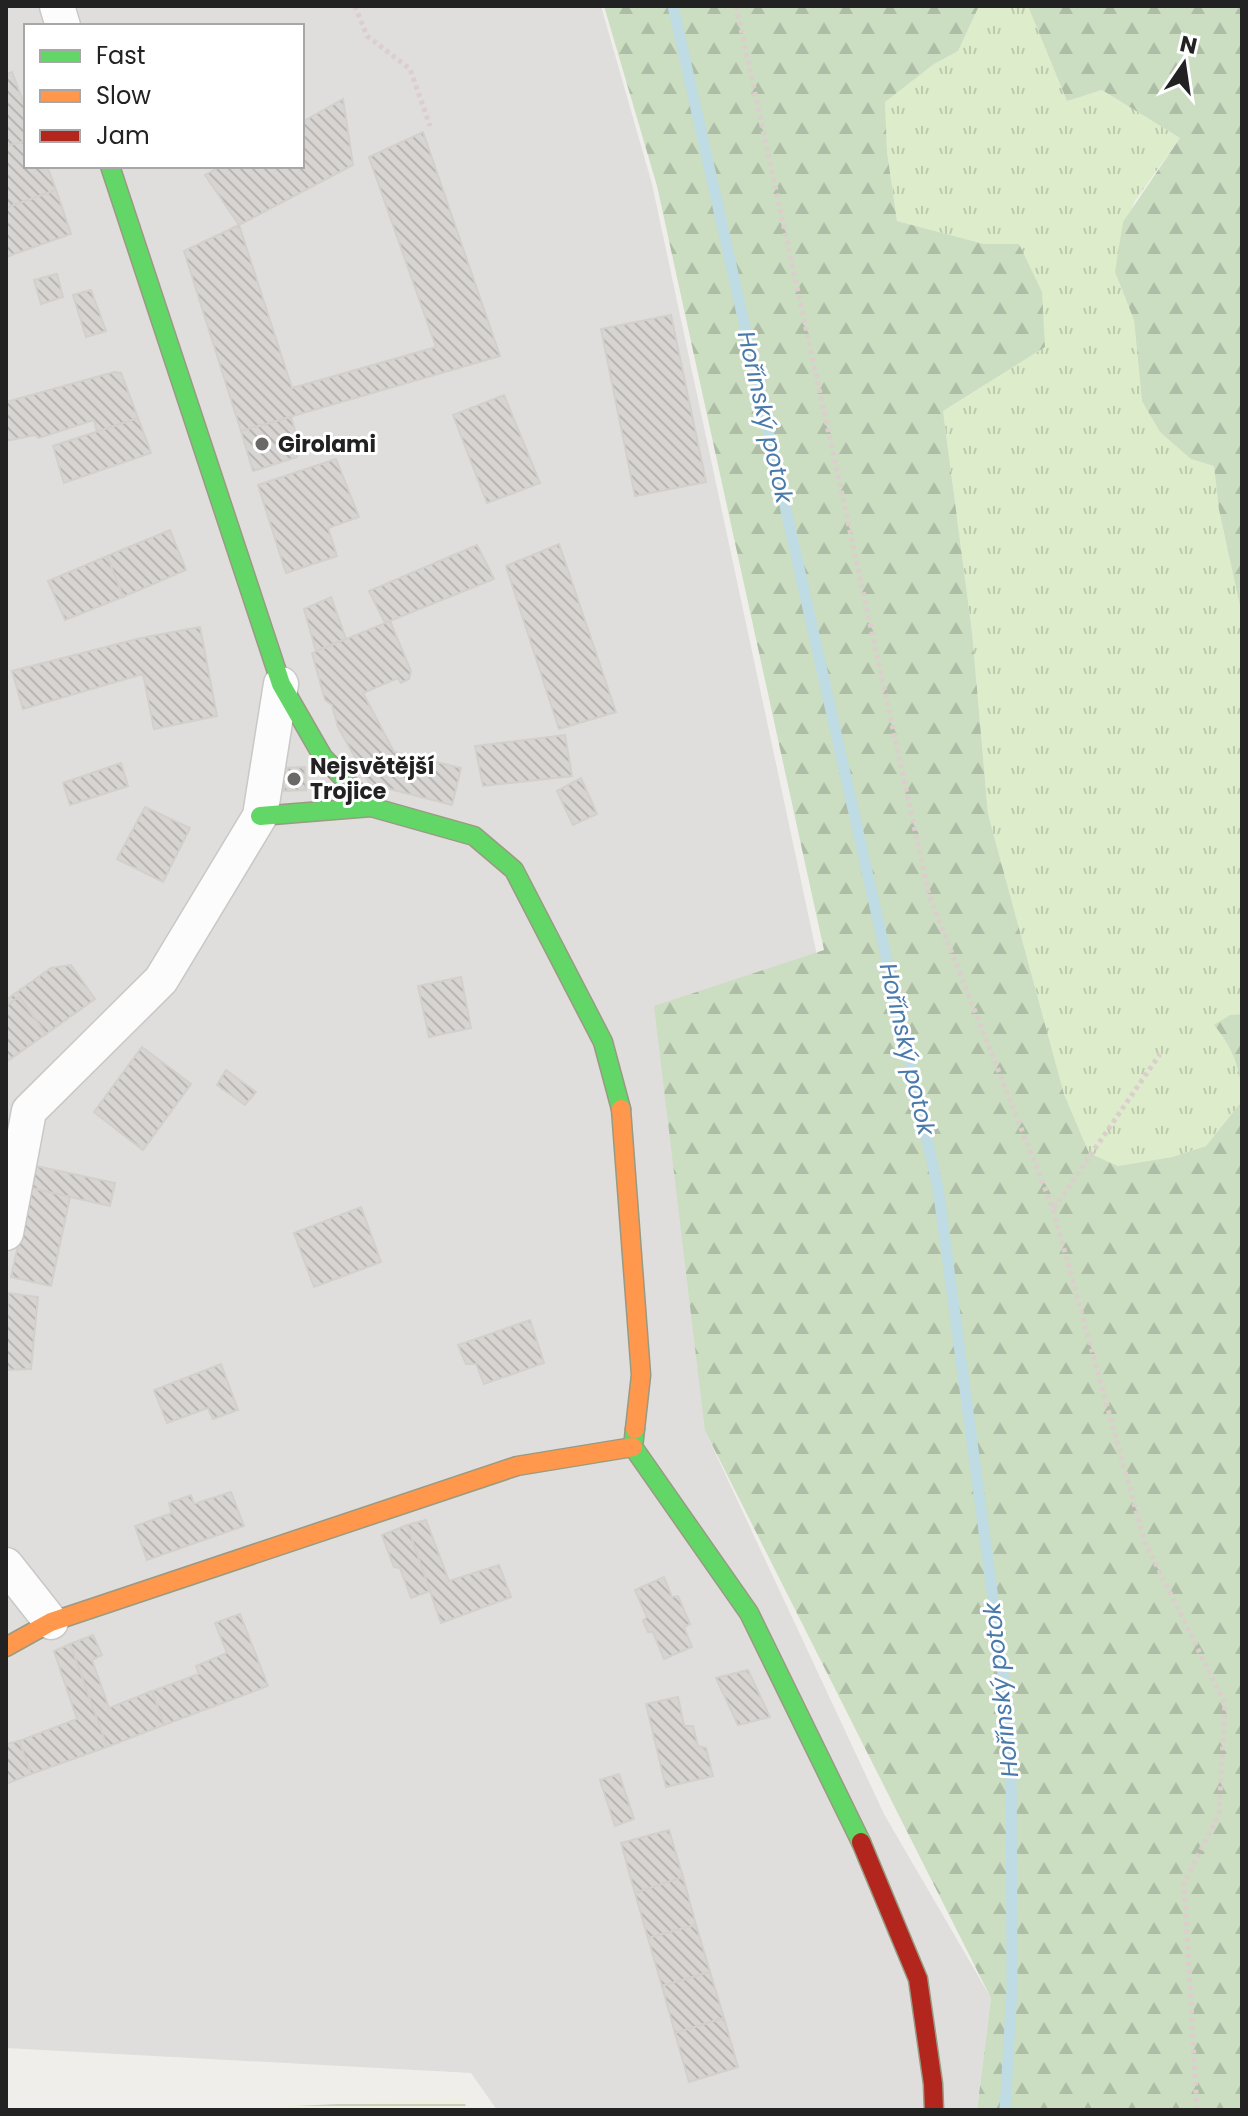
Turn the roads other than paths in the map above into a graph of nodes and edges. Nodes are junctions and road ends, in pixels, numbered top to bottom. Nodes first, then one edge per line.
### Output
1 (111, 168) edge
2 (281, 684) junction
3 (371, 807) junction
4 (260, 816) junction
5 (6, 1233) edge
6 (633, 1447) junction
7 (6, 1565) edge
8 (51, 1622) junction
9 (6, 1647) edge
10 (934, 2110) edge

1 - 2 street
2 - 3 street
2 - 4 street
3 - 4 street
3 - 6 street
4 - 5 street
6 - 8 street
6 - 10 street
7 - 8 street
8 - 9 street

